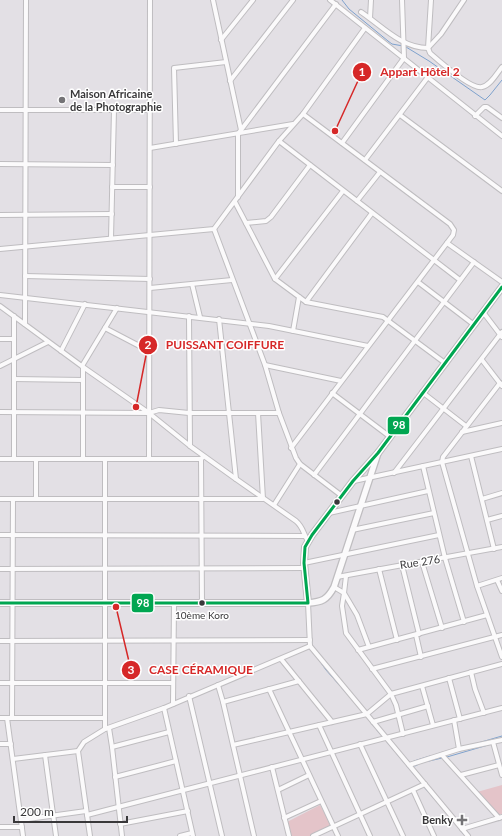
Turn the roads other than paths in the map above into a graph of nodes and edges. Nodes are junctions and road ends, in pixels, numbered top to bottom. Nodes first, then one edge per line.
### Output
1 (26, 0) edge
2 (150, 0) edge
3 (213, 0) edge
4 (253, 0) edge
5 (293, 0) edge
6 (330, 0) edge
7 (371, 0) edge
8 (402, 0) edge
9 (431, 0) edge
10 (464, 0) edge
11 (336, 4) junction
12 (361, 12) dead end
13 (370, 18) junction
14 (365, 28) junction
15 (221, 40) junction
16 (403, 42) junction
17 (428, 48) junction
18 (404, 57) junction
19 (226, 62) junction
20 (502, 67) edge
21 (428, 77) junction
22 (230, 81) junction
23 (0, 110) edge
24 (26, 110) junction
25 (114, 110) junction
26 (150, 110) junction
27 (303, 114) junction
28 (400, 115) junction
29 (475, 116) junction
30 (502, 118) edge
31 (293, 124) junction
32 (239, 132) junction
33 (502, 136) edge
34 (279, 141) junction
35 (342, 143) junction
36 (176, 144) junction
37 (150, 148) junction
38 (365, 160) junction
39 (0, 164) edge
40 (26, 165) junction
41 (113, 165) junction
42 (310, 165) junction
43 (380, 172) junction
44 (150, 186) junction
45 (112, 187) junction
46 (344, 191) junction
47 (502, 191) edge
48 (238, 197) junction
49 (357, 201) junction
50 (235, 202) junction
51 (372, 213) junction
52 (112, 214) junction
53 (0, 215) edge
54 (25, 215) junction
55 (246, 223) junction
56 (214, 229) junction
57 (150, 234) junction
58 (111, 238) junction
59 (447, 243) junction
60 (25, 246) junction
61 (0, 248) edge
62 (434, 260) junction
63 (474, 262) junction
64 (25, 276) junction
65 (150, 279) junction
66 (232, 280) junction
67 (275, 280) junction
68 (460, 280) junction
69 (418, 282) junction
70 (502, 282) edge
71 (192, 284) junction
72 (150, 288) junction
73 (502, 288) edge
74 (0, 295) edge
75 (299, 297) junction
76 (25, 298) junction
77 (306, 302) junction
78 (444, 302) junction
79 (85, 304) junction
80 (0, 306) edge
81 (117, 308) junction
82 (150, 311) junction
83 (483, 312) junction
84 (14, 316) junction
85 (189, 316) junction
86 (200, 317) junction
87 (219, 319) junction
88 (388, 320) junction
89 (249, 323) junction
90 (25, 324) junction
91 (474, 324) junction
92 (105, 328) junction
93 (293, 331) junction
94 (501, 335) edge
95 (0, 339) edge
96 (14, 339) junction
97 (415, 341) junction
98 (48, 342) junction
99 (368, 346) junction
100 (61, 351) junction
101 (149, 351) junction
102 (14, 360) junction
103 (482, 360) junction
104 (445, 363) junction
105 (0, 366) edge
106 (265, 366) junction
107 (83, 367) junction
108 (14, 378) junction
109 (83, 380) junction
110 (341, 381) junction
111 (501, 385) edge
112 (422, 392) junction
113 (332, 393) junction
114 (444, 408) junction
115 (0, 412) edge
116 (14, 412) junction
117 (83, 413) junction
118 (149, 413) junction
119 (189, 413) junction
120 (229, 413) junction
121 (258, 413) junction
122 (279, 413) junction
123 (360, 413) junction
124 (502, 423) edge
125 (466, 426) junction
126 (462, 432) junction
127 (390, 436) junction
128 (190, 446) junction
129 (291, 448) junction
130 (502, 449) edge
131 (378, 453) junction
132 (470, 456) junction
133 (203, 457) junction
134 (0, 459) edge
135 (14, 459) junction
136 (36, 459) junction
137 (83, 459) junction
138 (105, 459) junction
139 (149, 459) junction
140 (442, 462) junction
141 (300, 464) junction
142 (423, 466) junction
143 (394, 473) junction
144 (314, 475) junction
145 (369, 478) junction
146 (236, 479) junction
147 (353, 481) junction
148 (428, 491) junction
149 (502, 493) edge
150 (342, 496) junction
151 (0, 499) edge
152 (13, 499) junction
153 (36, 499) junction
154 (105, 499) junction
155 (202, 499) junction
156 (263, 499) junction
157 (482, 499) junction
158 (274, 505) junction
159 (360, 506) junction
160 (328, 513) junction
161 (434, 513) junction
162 (502, 516) edge
163 (487, 520) junction
164 (352, 530) junction
165 (0, 535) edge
166 (13, 535) junction
167 (105, 535) junction
168 (202, 535) junction
169 (439, 536) junction
170 (306, 538) junction
171 (502, 547) edge
172 (494, 549) junction
173 (467, 554) junction
174 (344, 556) junction
175 (445, 558) junction
176 (422, 562) junction
177 (402, 565) junction
178 (304, 566) junction
179 (13, 568) junction
180 (105, 568) junction
181 (202, 568) junction
182 (0, 569) edge
183 (379, 569) junction
184 (346, 576) junction
185 (337, 577) junction
186 (502, 578) edge
187 (497, 580) junction
188 (477, 586) junction
189 (334, 587) junction
190 (502, 591) edge
191 (344, 593) junction
192 (0, 603) edge
193 (13, 603) junction
194 (105, 604) junction
195 (174, 604) junction
196 (202, 604) junction
197 (308, 604) junction
198 (487, 616) junction
199 (464, 622) junction
200 (442, 628) junction
201 (417, 634) junction
202 (502, 635) edge
203 (495, 636) junction
204 (105, 640) junction
205 (174, 640) junction
206 (310, 640) junction
207 (397, 640) junction
208 (0, 641) edge
209 (13, 641) junction
210 (310, 646) junction
211 (369, 647) junction
212 (358, 650) junction
213 (421, 657) junction
214 (502, 657) edge
215 (281, 659) junction
216 (502, 664) edge
217 (372, 669) junction
218 (471, 672) junction
219 (449, 678) junction
220 (299, 681) junction
221 (0, 682) edge
222 (13, 682) junction
223 (105, 683) junction
224 (173, 683) junction
225 (218, 685) junction
226 (422, 686) junction
227 (269, 689) junction
228 (391, 694) junction
229 (189, 696) junction
230 (223, 702) junction
231 (173, 704) junction
232 (428, 706) junction
233 (164, 708) junction
234 (502, 708) edge
235 (484, 713) junction
236 (366, 714) junction
237 (397, 714) junction
238 (0, 718) edge
239 (10, 718) junction
240 (105, 718) junction
241 (460, 719) junction
242 (454, 720) junction
243 (332, 722) junction
244 (373, 722) junction
245 (319, 726) junction
246 (433, 726) junction
247 (107, 729) junction
248 (169, 732) junction
249 (289, 732) junction
250 (403, 734) junction
251 (386, 738) junction
252 (502, 740) edge
253 (493, 742) junction
254 (0, 744) edge
255 (11, 744) junction
256 (360, 744) junction
257 (233, 745) junction
258 (112, 747) junction
259 (459, 750) junction
260 (78, 751) junction
261 (331, 752) junction
262 (45, 755) junction
263 (442, 755) junction
264 (13, 759) junction
265 (302, 759) junction
266 (176, 761) junction
267 (409, 765) junction
268 (499, 765) junction
269 (272, 767) junction
270 (461, 774) junction
271 (309, 775) junction
272 (502, 775) edge
273 (240, 776) junction
274 (115, 777) junction
275 (210, 783) junction
276 (425, 784) junction
277 (183, 790) junction
278 (278, 790) junction
279 (412, 790) junction
280 (321, 801) junction
281 (387, 802) junction
282 (119, 807) junction
283 (188, 811) junction
284 (87, 813) junction
285 (360, 814) junction
286 (53, 815) junction
287 (284, 818) junction
288 (500, 818) edge
289 (21, 820) junction
290 (120, 824) junction
291 (0, 827) edge
292 (22, 827) junction
293 (333, 827) junction
294 (462, 829) junction
295 (193, 835) edge
296 (23, 836) edge
297 (56, 836) edge
298 (90, 836) edge
299 (122, 836) edge
300 (180, 836) edge
301 (222, 836) edge
302 (254, 836) edge
303 (289, 836) edge
304 (313, 836) edge
305 (338, 836) edge
306 (370, 836) edge
307 (403, 836) edge
308 (434, 836) edge
309 (468, 836) edge

1 - 24 street
2 - 26 street
3 - 15 street
4 - 15 street
5 - 22 street
6 - 11 street
7 - 13 street
8 - 16 street
9 - 17 street
10 - 17 street
11 - 14 street
11 - 32 street
12 - 13 street
13 - 16 street
14 - 18 street
14 - 27 street
15 - 19 street
16 - 17 street
16 - 18 street
17 - 20 street
18 - 21 street
18 - 35 street
19 - 22 street
19 - 36 street
21 - 28 street
21 - 29 street
22 - 32 street
23 - 24 street
24 - 25 street
24 - 40 street
25 - 26 street
25 - 41 street
26 - 37 street
27 - 31 street
27 - 35 street
28 - 38 street
28 - 47 street
29 - 30 street
29 - 33 street
31 - 32 street
31 - 34 street
32 - 36 street
32 - 48 street
34 - 42 street
34 - 48 street
35 - 38 street
36 - 37 street
37 - 44 street
38 - 43 street
39 - 40 street
40 - 41 street
40 - 54 street
41 - 45 street
42 - 46 street
42 - 55 street
43 - 49 street
43 - 59 street
44 - 45 street
44 - 57 street
45 - 52 street
46 - 49 street
46 - 67 street
48 - 50 street
49 - 51 street
50 - 55 street
50 - 56 street
51 - 62 street
51 - 77 street
52 - 54 street
52 - 58 street
53 - 54 street
54 - 60 street
55 - 67 street
56 - 57 street
56 - 66 street
57 - 58 street
57 - 65 street
58 - 60 street
59 - 62 street
59 - 63 street
60 - 61 street
60 - 64 street
62 - 68 street
62 - 69 street
63 - 68 street
63 - 70 street
64 - 65 street
64 - 76 street
65 - 72 street
66 - 71 street
66 - 89 street
67 - 75 street
68 - 78 street
69 - 78 street
69 - 88 street
71 - 72 street
71 - 86 street
72 - 82 street
73 - 83 main road
74 - 76 street
75 - 77 street
75 - 93 street
76 - 79 street
76 - 90 street
77 - 88 street
78 - 91 street
78 - 97 street
79 - 81 street
79 - 100 street
80 - 84 street
81 - 82 street
81 - 92 street
82 - 85 street
82 - 101 street
83 - 91 main road
83 - 94 street
84 - 90 street
84 - 96 street
85 - 86 street
85 - 119 street
86 - 87 street
87 - 89 street
87 - 120 street
88 - 97 street
88 - 99 street
89 - 93 street
89 - 106 street
90 - 98 street
91 - 104 main road
92 - 101 street
92 - 107 street
93 - 99 street
94 - 103 street
95 - 96 street
96 - 102 street
97 - 104 street
97 - 123 street
98 - 100 street
98 - 102 street
99 - 110 street
100 - 107 street
101 - 118 street
102 - 105 street
102 - 108 street
103 - 111 street
103 - 114 street
104 - 112 main road
106 - 110 street
106 - 122 street
107 - 109 street
107 - 118 street
108 - 109 street
108 - 116 street
109 - 117 street
110 - 113 street
111 - 125 street
112 - 114 street
112 - 127 main road
113 - 123 street
113 - 129 street
114 - 125 street
114 - 143 street
115 - 116 street
116 - 117 street
116 - 135 street
117 - 118 street
117 - 137 street
118 - 119 street
118 - 128 street
118 - 139 street
119 - 120 street
119 - 128 street
120 - 121 street
120 - 146 street
121 - 122 street
121 - 156 street
122 - 129 street
123 - 127 street
123 - 144 street
124 - 126 street
125 - 126 street
126 - 140 street
127 - 131 main road
128 - 133 street
129 - 141 street
130 - 132 street
131 - 145 main road
131 - 147 main road
132 - 140 street
132 - 157 street
133 - 139 street
133 - 146 street
133 - 155 street
134 - 135 street
135 - 136 street
136 - 137 street
136 - 153 street
137 - 138 street
138 - 139 street
138 - 154 street
140 - 142 street
140 - 173 street
141 - 144 street
141 - 158 street
142 - 143 street
142 - 148 street
143 - 145 street
144 - 150 street
145 - 147 street
145 - 159 main road
146 - 156 street
147 - 150 main road
148 - 159 street
148 - 161 street
149 - 157 street
150 - 160 main road
151 - 152 street
152 - 153 street
152 - 166 street
153 - 154 street
154 - 155 street
154 - 167 street
155 - 156 street
155 - 168 street
156 - 158 street
157 - 163 street
158 - 170 street
159 - 160 street
159 - 164 main road
160 - 170 main road
161 - 164 street
161 - 169 street
162 - 163 street
163 - 172 street
164 - 174 main road
165 - 166 street
166 - 167 street
166 - 179 street
167 - 168 street
167 - 180 street
168 - 170 street
168 - 181 street
169 - 174 street
169 - 175 street
170 - 178 main road
171 - 172 street, Rue 276
172 - 173 street, Rue 276
173 - 175 street, Rue 276
173 - 188 street
174 - 178 street
174 - 185 main road
175 - 176 street, Rue 276
175 - 199 street
176 - 177 street, Rue 276
176 - 200 street
177 - 183 street, Rue 276
177 - 201 street
178 - 181 street
178 - 197 main road
179 - 180 street
179 - 182 street
179 - 193 street
180 - 181 street
180 - 194 street
181 - 196 street
183 - 184 street, Rue 276
183 - 207 street
184 - 185 street, Rue 276
184 - 191 street
185 - 189 main road
186 - 187 street
187 - 188 street
187 - 190 street
188 - 198 street
189 - 191 street
189 - 197 main road
191 - 211 street
191 - 212 street
192 - 193 main road
193 - 194 main road
193 - 209 street
194 - 195 main road
194 - 204 street
195 - 196 main road
195 - 205 street
196 - 197 main road
197 - 206 street
198 - 199 street
198 - 203 street
199 - 200 street
200 - 201 street
201 - 207 street
201 - 213 street
202 - 203 street
203 - 213 street
203 - 214 street
204 - 205 street
204 - 209 street
204 - 223 street
205 - 206 street
205 - 224 street
206 - 210 street
207 - 211 street
208 - 209 street
209 - 222 street
210 - 215 street
210 - 236 street
211 - 212 street
212 - 217 street
213 - 217 street
215 - 220 street
215 - 225 street
216 - 218 street
217 - 228 street
218 - 219 street
218 - 235 street
219 - 226 street
219 - 241 street
220 - 227 street
220 - 243 street
221 - 222 street
222 - 223 street
222 - 239 street
223 - 224 street
223 - 240 street
224 - 231 street
225 - 229 street
225 - 230 street
226 - 228 street
226 - 232 street
227 - 230 street
227 - 249 street
228 - 236 street
228 - 237 street
229 - 231 street
229 - 275 street
230 - 257 street
231 - 233 street
232 - 237 street
232 - 246 street
233 - 247 street
233 - 248 street
234 - 235 street
235 - 241 street
236 - 243 street
236 - 244 street
237 - 244 street
237 - 250 street
238 - 239 street
239 - 240 street
239 - 255 street
240 - 247 street
241 - 242 street
242 - 246 street
242 - 259 street
243 - 245 street
244 - 251 street
245 - 249 street
245 - 261 street
246 - 250 street
247 - 258 street
247 - 260 street
248 - 258 street
248 - 266 street
249 - 257 street
249 - 265 street
250 - 251 street
251 - 256 street
251 - 267 street
252 - 253 street
253 - 259 street
253 - 268 street
254 - 255 street
255 - 264 street
256 - 261 street
256 - 281 street
257 - 273 street
258 - 274 street
259 - 263 street
260 - 262 street
260 - 284 street
261 - 265 street
261 - 285 street
262 - 264 street
262 - 286 street
263 - 267 street
263 - 270 street
264 - 289 street
265 - 269 street
265 - 271 street
266 - 274 street
266 - 277 street
267 - 276 street
268 - 270 street
268 - 272 street
269 - 273 street
269 - 278 street
270 - 288 street
271 - 278 street
271 - 280 street
273 - 275 street
273 - 302 street
274 - 282 street
275 - 277 street
275 - 301 street
276 - 279 street
276 - 294 street
277 - 282 street
277 - 283 street
278 - 287 street
279 - 281 street
279 - 308 street
280 - 287 street
280 - 293 street
281 - 285 street
281 - 307 street
282 - 284 street
282 - 290 street
283 - 290 street
283 - 295 street
284 - 286 street
284 - 298 street
285 - 293 street
285 - 306 street
286 - 289 street
286 - 297 street
287 - 303 street
288 - 294 street
289 - 292 street
290 - 299 street
291 - 292 street
292 - 296 street
293 - 304 street
293 - 305 street
294 - 309 street
295 - 300 street

